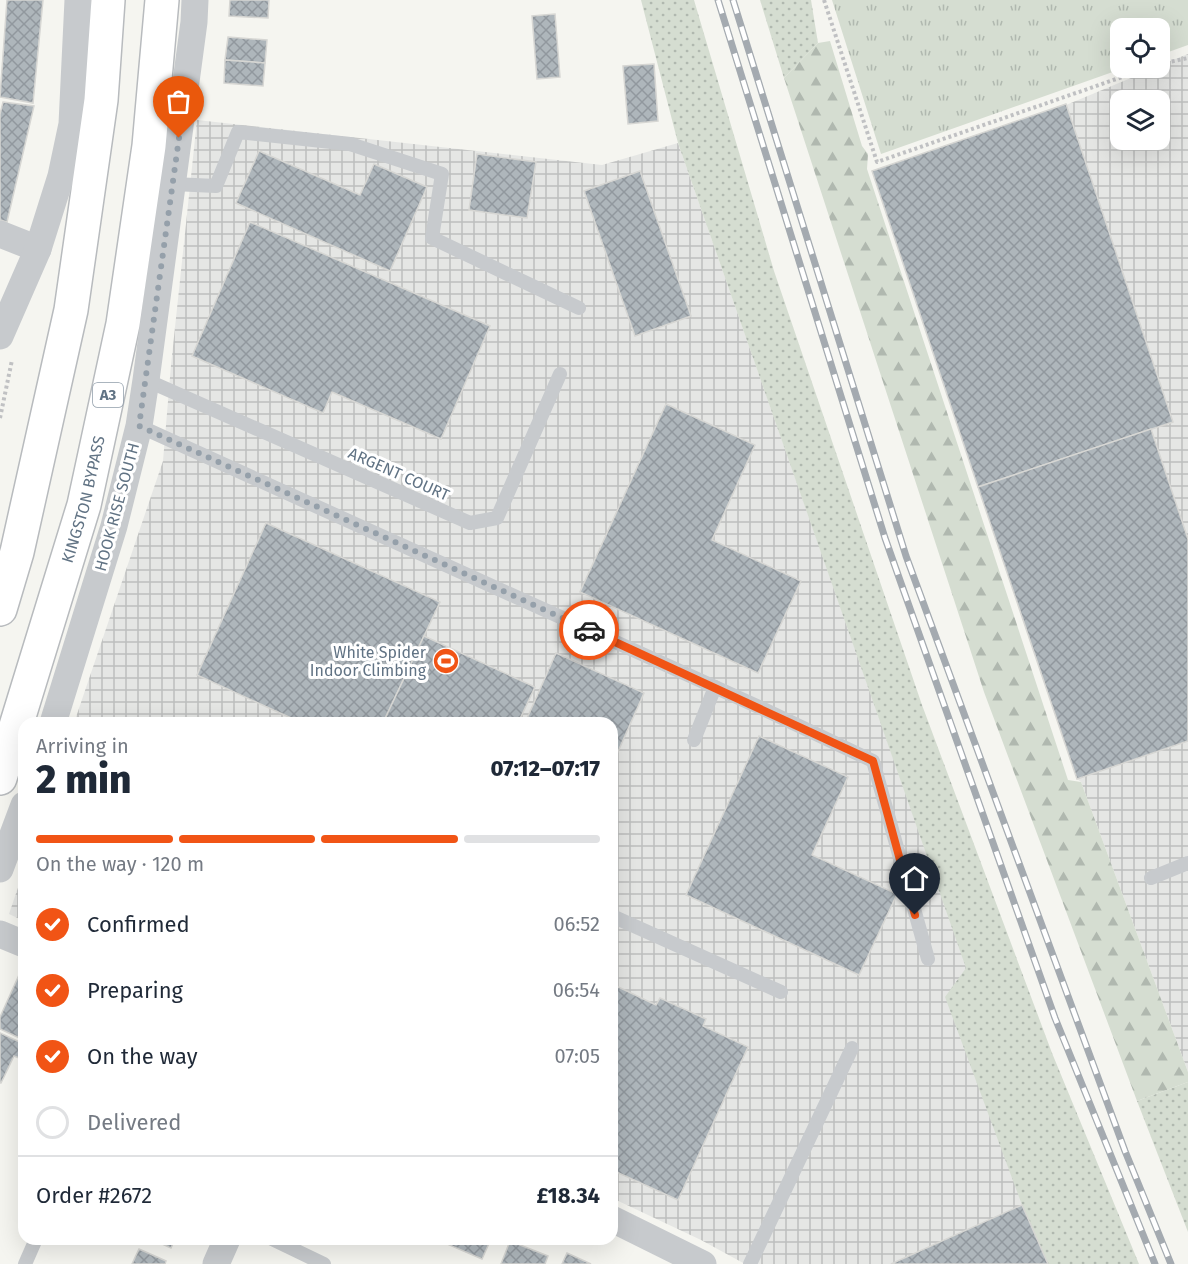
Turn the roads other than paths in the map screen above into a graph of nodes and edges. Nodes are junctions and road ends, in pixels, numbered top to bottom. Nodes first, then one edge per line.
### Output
1 (78, 0) edge
2 (108, 0) edge
3 (162, 0) edge
4 (195, 0) edge
5 (173, 184) junction
6 (0, 234) edge
7 (38, 249) junction
8 (579, 308) dead end
9 (6, 345) edge
10 (560, 374) dead end
11 (146, 380) junction
12 (139, 426) junction
13 (0, 609) edge
14 (715, 687) junction
15 (19, 717) edge
16 (56, 717) edge
17 (18, 720) edge
18 (694, 740) dead end
19 (0, 778) edge
20 (18, 821) edge
21 (1188, 863) edge
22 (0, 869) edge
23 (1151, 878) dead end
24 (618, 919) edge
25 (0, 934) edge
26 (18, 942) edge
27 (928, 959) dead end
28 (781, 992) dead end
29 (852, 1048) dead end
30 (618, 1222) edge
31 (33, 1245) edge
32 (224, 1245) edge
33 (284, 1245) edge
34 (25, 1264) edge
35 (216, 1264) edge
36 (324, 1264) edge
37 (703, 1264) edge
38 (750, 1264) edge

1 - 7 street
2 - 13 highway
3 - 15 highway, KINGSTON BYPASS / A3
4 - 5 street, HOOK RISE SOUTH
5 - 8 lane
5 - 11 street, HOOK RISE SOUTH
6 - 7 street
7 - 9 street
10 - 11 lane, ARGENT COURT
11 - 12 street, HOOK RISE SOUTH
12 - 14 lane
12 - 16 street, HOOK RISE SOUTH
14 - 18 lane
14 - 27 lane
17 - 19 highway, KINGSTON BYPASS / A3
20 - 22 street
21 - 23 lane
24 - 28 lane
25 - 26 street
29 - 38 lane
30 - 37 street
31 - 34 lane
32 - 35 street
33 - 36 lane

